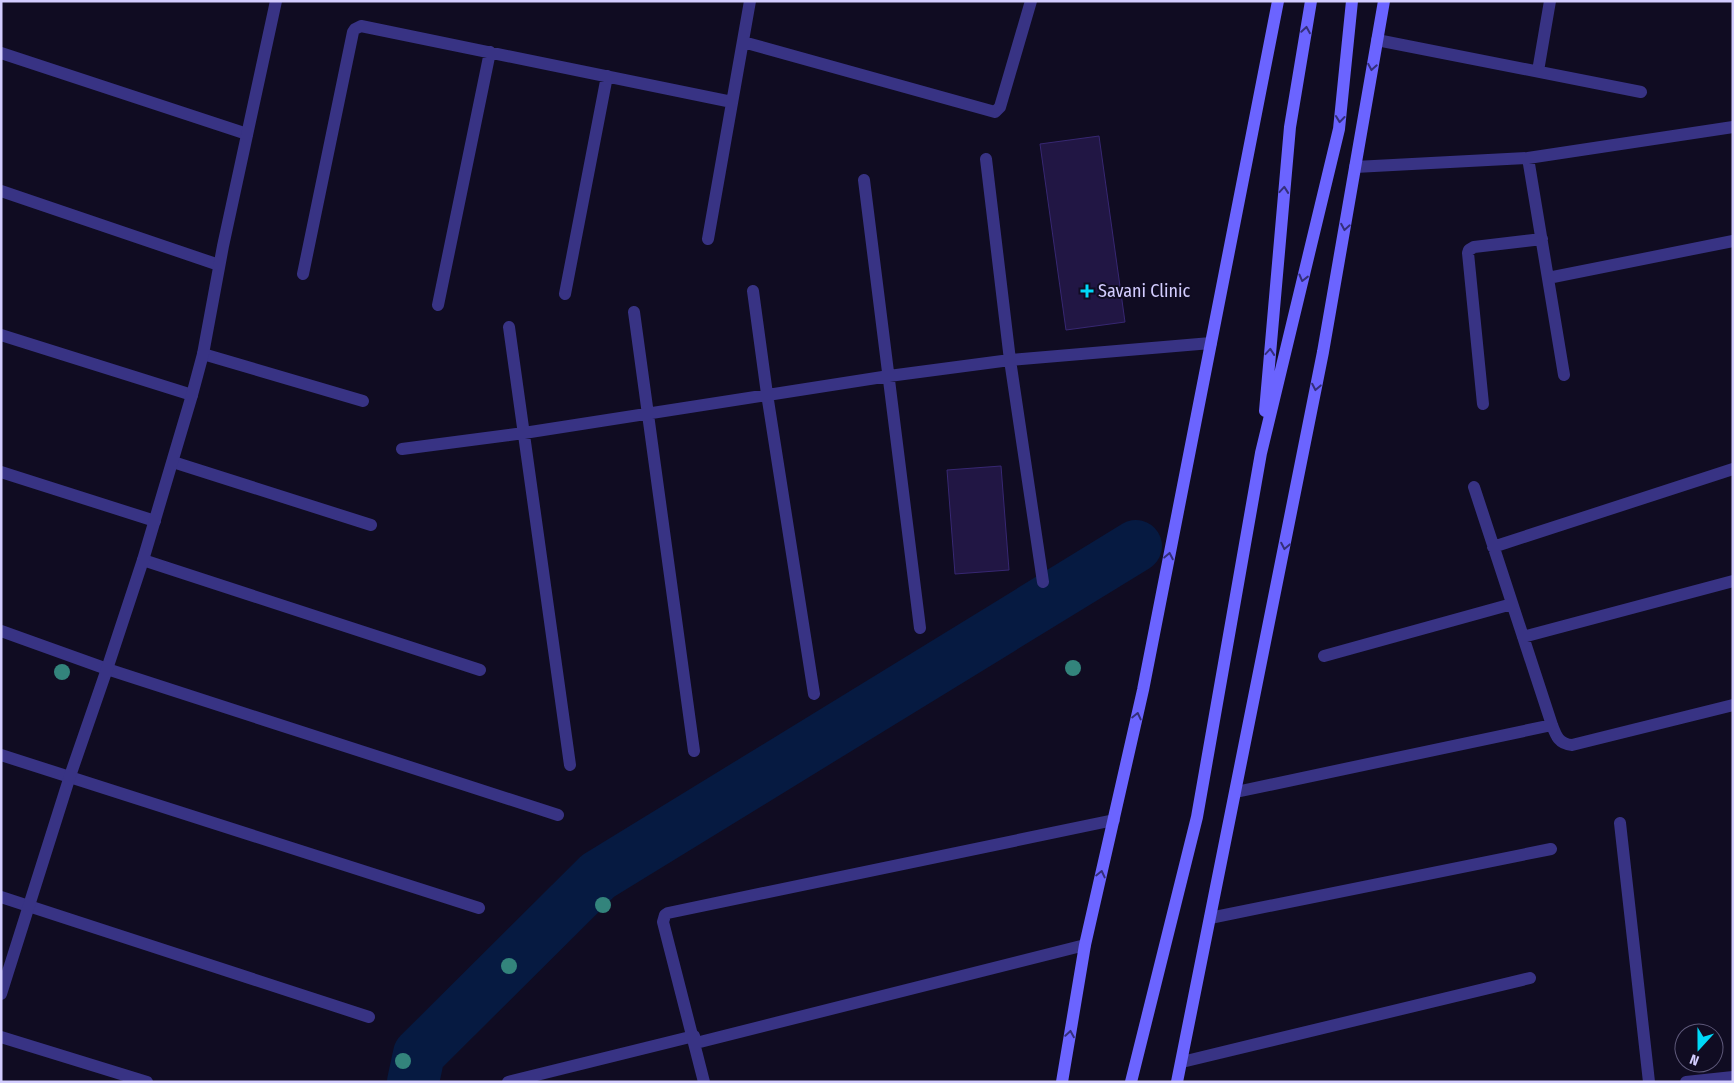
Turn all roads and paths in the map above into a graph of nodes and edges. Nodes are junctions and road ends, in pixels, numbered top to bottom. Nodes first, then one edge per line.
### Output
1 (750, 1) edge
2 (1031, 1) edge
3 (1278, 1) edge
4 (1310, 1) edge
5 (1352, 1) edge
6 (1384, 1) edge
7 (1550, 1) edge
8 (275, 2) edge
9 (1377, 40) junction
10 (743, 42) junction
11 (490, 52) junction
12 (1, 54) edge
13 (1538, 72) junction
14 (607, 76) junction
15 (1641, 92) dead end
16 (732, 102) junction
17 (1733, 126) edge
18 (247, 134) junction
19 (1528, 158) junction
20 (986, 159) dead end
21 (1355, 167) junction
22 (864, 180) dead end
23 (1, 191) edge
24 (708, 239) dead end
25 (1542, 240) junction
26 (1733, 241) edge
27 (219, 265) junction
28 (303, 274) dead end
29 (1548, 278) junction
30 (753, 291) dead end
31 (565, 294) dead end
32 (438, 305) dead end
33 (634, 312) dead end
34 (510, 327) dead end
35 (1, 335) edge
36 (1211, 343) junction
37 (203, 354) junction
38 (1010, 360) junction
39 (1564, 375) dead end
40 (889, 376) junction
41 (767, 394) junction
42 (192, 395) junction
43 (363, 401) dead end
44 (1483, 404) dead end
45 (648, 413) junction
46 (524, 433) junction
47 (402, 449) dead end
48 (1261, 453) junction
49 (173, 462) junction
50 (1733, 469) edge
51 (1, 472) edge
52 (1474, 487) dead end
53 (155, 521) junction
54 (371, 525) dead end
55 (1493, 546) junction
56 (143, 560) junction
57 (1733, 581) edge
58 (1043, 582) dead end
59 (1512, 604) junction
60 (920, 628) dead end
61 (1, 631) edge
62 (1522, 637) junction
63 (1324, 656) dead end
64 (107, 669) junction
65 (480, 670) dead end
66 (814, 694) dead end
67 (1733, 705) edge
68 (1552, 725) junction
69 (694, 750) dead end
70 (1, 755) edge
71 (570, 765) dead end
72 (70, 776) junction
73 (1236, 792) junction
74 (558, 815) dead end
75 (1114, 820) junction
76 (1620, 823) dead end
77 (1551, 850) dead end
78 (1, 896) edge
79 (29, 905) junction
80 (479, 908) dead end
81 (1210, 918) junction
82 (1085, 945) junction
83 (1530, 978) dead end
84 (1, 994) edge
85 (369, 1017) dead end
86 (1, 1037) edge
87 (695, 1040) junction
88 (1182, 1062) junction
89 (1733, 1077) edge
90 (147, 1082) edge
91 (508, 1082) edge
92 (704, 1082) edge
93 (1062, 1082) edge
94 (1131, 1082) edge
95 (1177, 1082) edge
96 (1649, 1082) edge
97 (1686, 1082) edge

1 - 10 street
2 - 10 street
3 - 36 main road
48 -> 4 main road
5 -> 48 main road
6 - 9 main road
7 - 13 street
8 - 18 street
9 - 13 street
9 -> 21 main road
10 - 16 street
11 - 14 street
11 - 28 street
11 - 32 street
12 - 18 street
13 - 15 street
14 - 16 street
14 - 31 street
16 - 24 street
17 - 19 street
18 - 27 street
19 - 21 street
19 - 25 street
20 - 38 street
21 -> 73 main road
22 - 40 street
23 - 27 street
25 - 29 street
25 - 44 street
26 - 29 street
27 - 37 street
29 - 39 street
30 - 41 street
33 - 45 street
34 - 46 street
35 - 42 street
36 - 38 street
75 -> 36 main road
37 - 42 street
37 - 43 street
38 - 40 street
38 - 58 street
40 - 41 street
40 - 60 street
41 - 45 street
41 - 66 street
42 - 49 street
45 - 46 street
45 - 69 street
46 - 47 street
46 - 71 street
48 - 94 main road
49 - 53 street
49 - 54 street
50 - 55 street
51 - 53 street
52 - 55 street
53 - 56 street
55 - 59 street
56 - 64 street
56 - 65 street
57 - 62 street
59 - 62 street
59 - 63 street
61 - 64 street
62 - 68 street
64 - 72 street
64 - 74 street
67 - 68 street
68 - 73 street
70 - 72 street
72 - 79 street
72 - 80 street
73 - 81 main road
82 -> 75 main road
75 - 87 street
76 - 96 street
77 - 81 street
78 - 79 street
79 - 84 street
79 - 85 street
81 - 88 main road
82 - 87 street
93 -> 82 main road
83 - 88 street
86 - 90 street
87 - 91 street
87 - 92 street
88 - 95 main road
89 - 97 street

